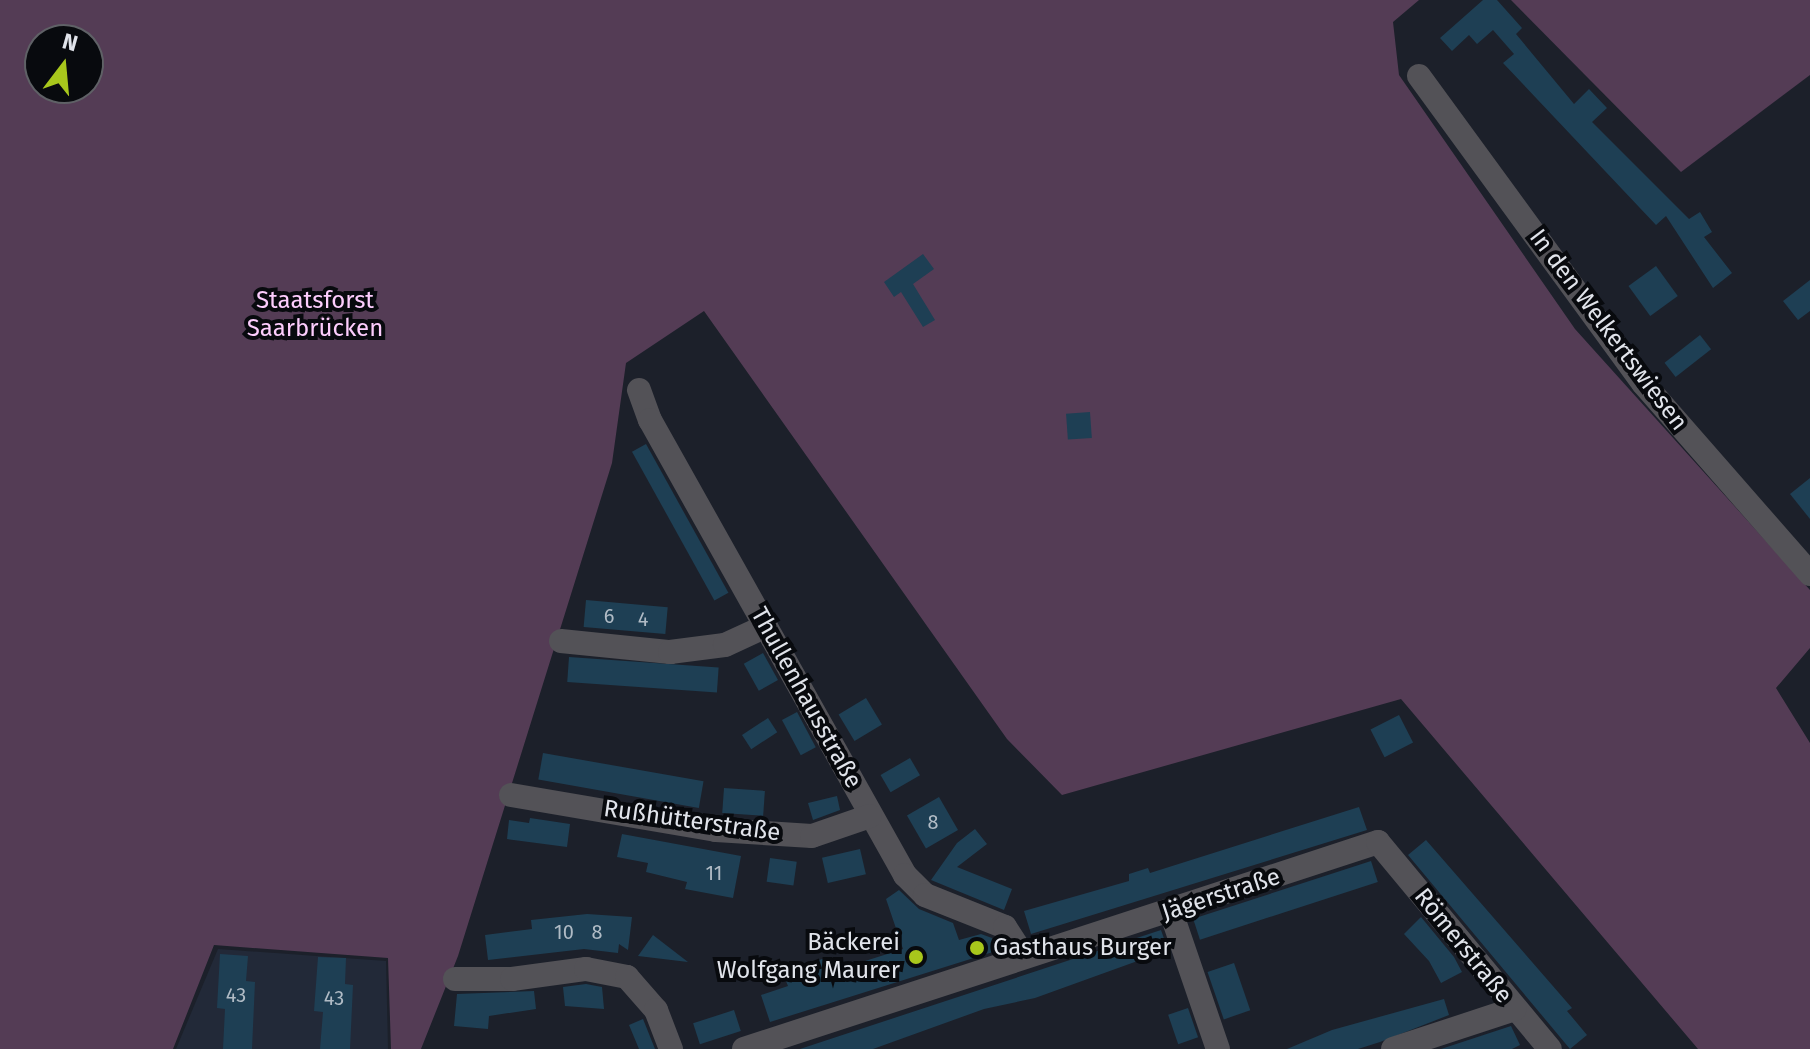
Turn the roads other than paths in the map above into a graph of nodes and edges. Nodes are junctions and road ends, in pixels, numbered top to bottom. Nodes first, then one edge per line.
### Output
1 (1419, 76) dead end
2 (639, 390) dead end
3 (1810, 574) edge
4 (766, 626) junction
5 (561, 641) dead end
6 (511, 795) dead end
7 (870, 816) junction
8 (1378, 842) joint
9 (1171, 912) junction
10 (1023, 955) junction
11 (455, 979) dead end
12 (1515, 1009) junction
13 (671, 1049) edge
14 (744, 1049) edge
15 (1218, 1049) edge
16 (1393, 1049) edge
17 (1550, 1049) edge

1 - 3 street, In den Welkertswiesen
2 - 4 street, Thullenhausstraße
4 - 5 street
4 - 7 street, Thullenhausstraße
6 - 7 street, Rußhütterstraße
7 - 10 street, Thullenhausstraße
8 - 9 street, Jägerstraße
8 - 12 street, Römerstraße
9 - 10 street, Jägerstraße
9 - 15 street
10 - 14 street, Jägerstraße
11 - 13 street
12 - 16 street
12 - 17 street, Römerstraße

